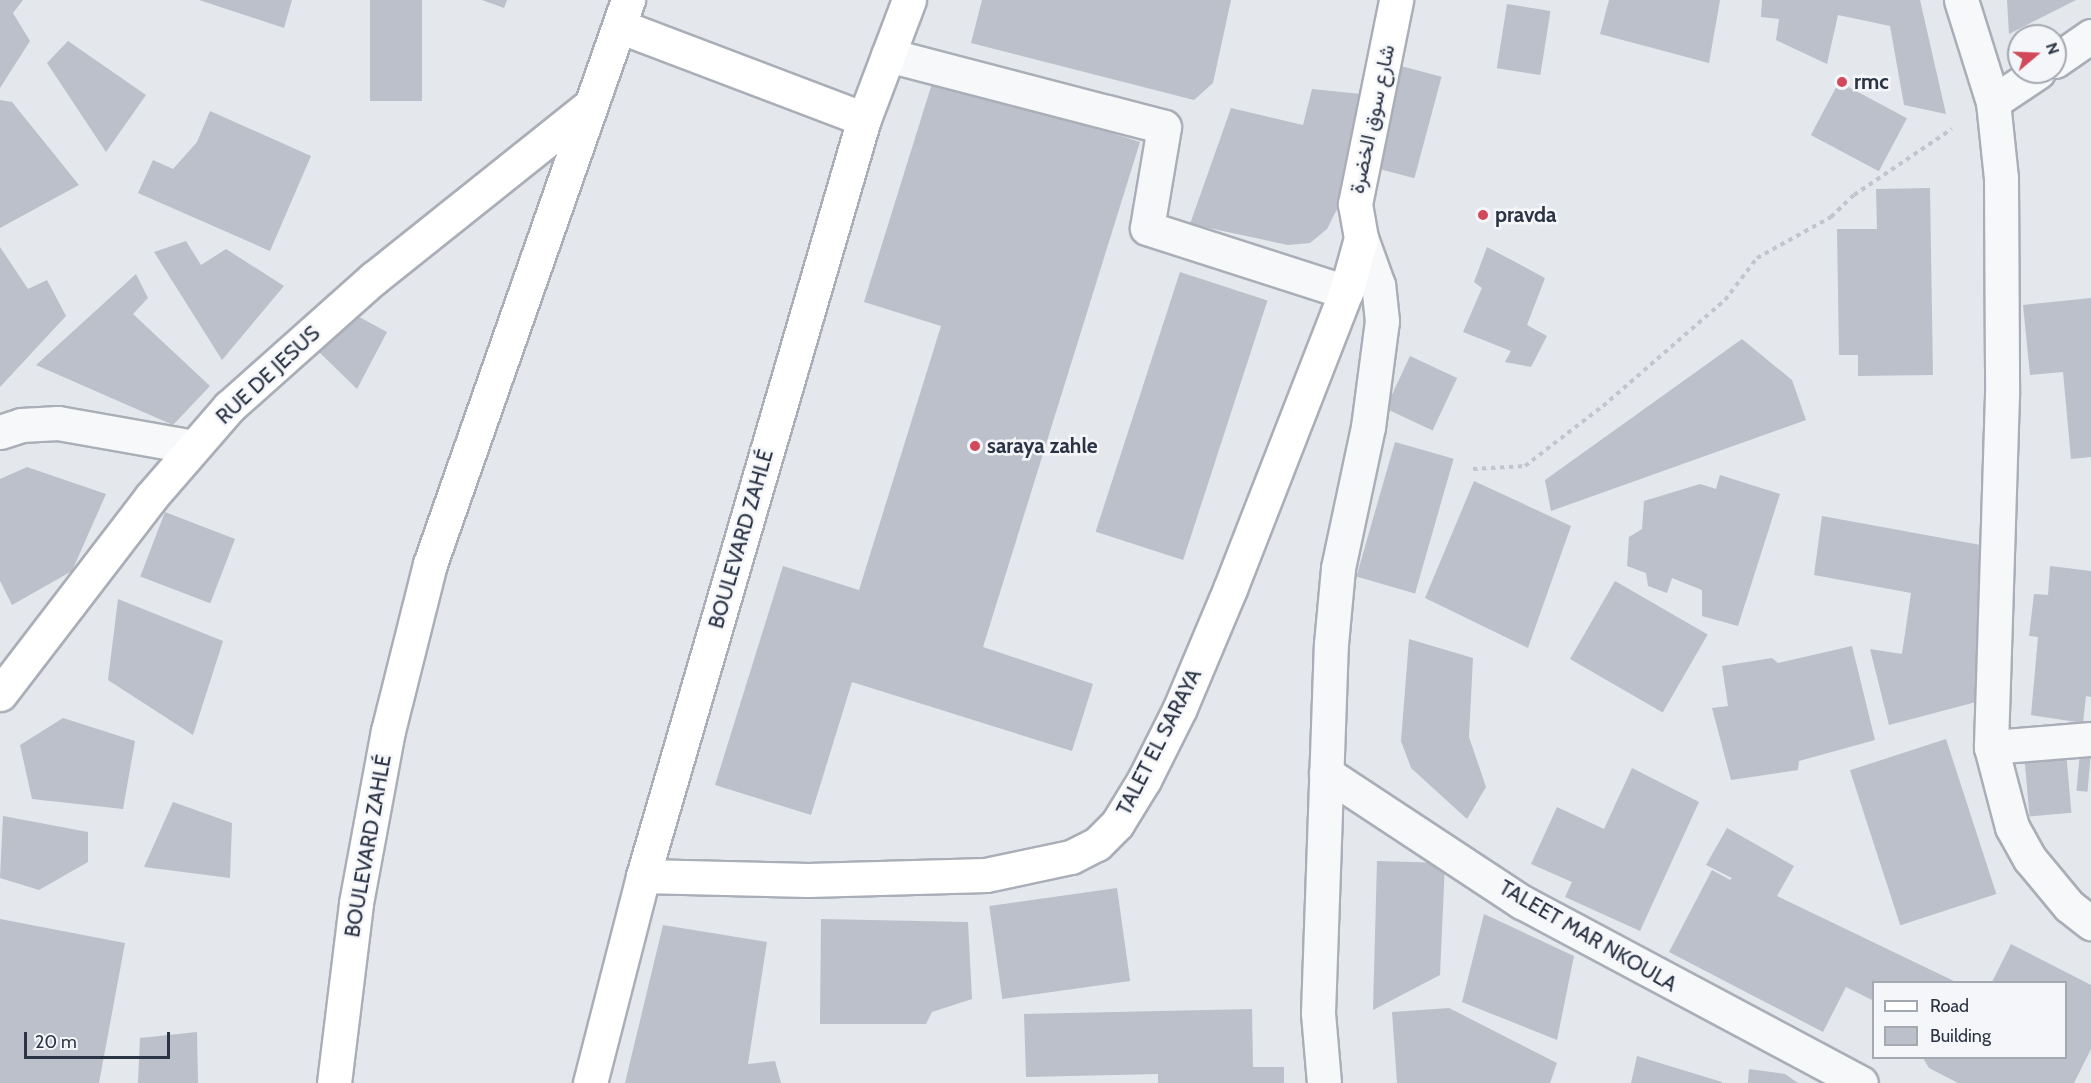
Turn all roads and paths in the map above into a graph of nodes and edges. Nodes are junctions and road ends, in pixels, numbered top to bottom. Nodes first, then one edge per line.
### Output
1 (909, 0) edge
2 (1396, 0) edge
3 (1961, 0) edge
4 (623, 13) edge
5 (2091, 36) edge
6 (2067, 53) edge
7 (888, 55) junction
8 (2020, 84) edge
9 (1993, 102) junction
10 (588, 107) junction
11 (864, 119) junction
12 (1361, 238) junction
13 (1346, 292) junction
14 (0, 432) edge
15 (195, 447) junction
16 (1473, 470) dead end
17 (0, 694) edge
18 (2091, 739) edge
19 (1991, 747) junction
20 (1326, 772) junction
21 (644, 876) junction
22 (2091, 923) edge
23 (334, 1083) edge
24 (590, 1083) edge
25 (1324, 1083) edge
26 (1861, 1083) edge

1 - 7 main road, BOULEVARD ZAHLÉ
2 - 12 main road, شارع سوق الخضرة
3 - 9 street
4 - 10 main road, BOULEVARD ZAHLÉ
4 - 11 main road
5 - 6 street
7 - 11 main road, BOULEVARD ZAHLÉ
7 - 13 street
8 - 9 street
9 - 16 path
9 - 19 street
10 - 15 main road, RUE DE JESUS
10 - 23 main road, BOULEVARD ZAHLÉ
11 - 21 main road, BOULEVARD ZAHLÉ
12 - 13 main road, TALET EL SARAYA
12 - 20 street
13 - 21 main road, TALET EL SARAYA
14 - 15 street
15 - 17 main road, RUE DE JESUS
18 - 19 street
19 - 22 street
20 - 25 street
20 - 26 street, TALEET MAR NKOULA
21 - 24 main road, BOULEVARD ZAHLÉ

